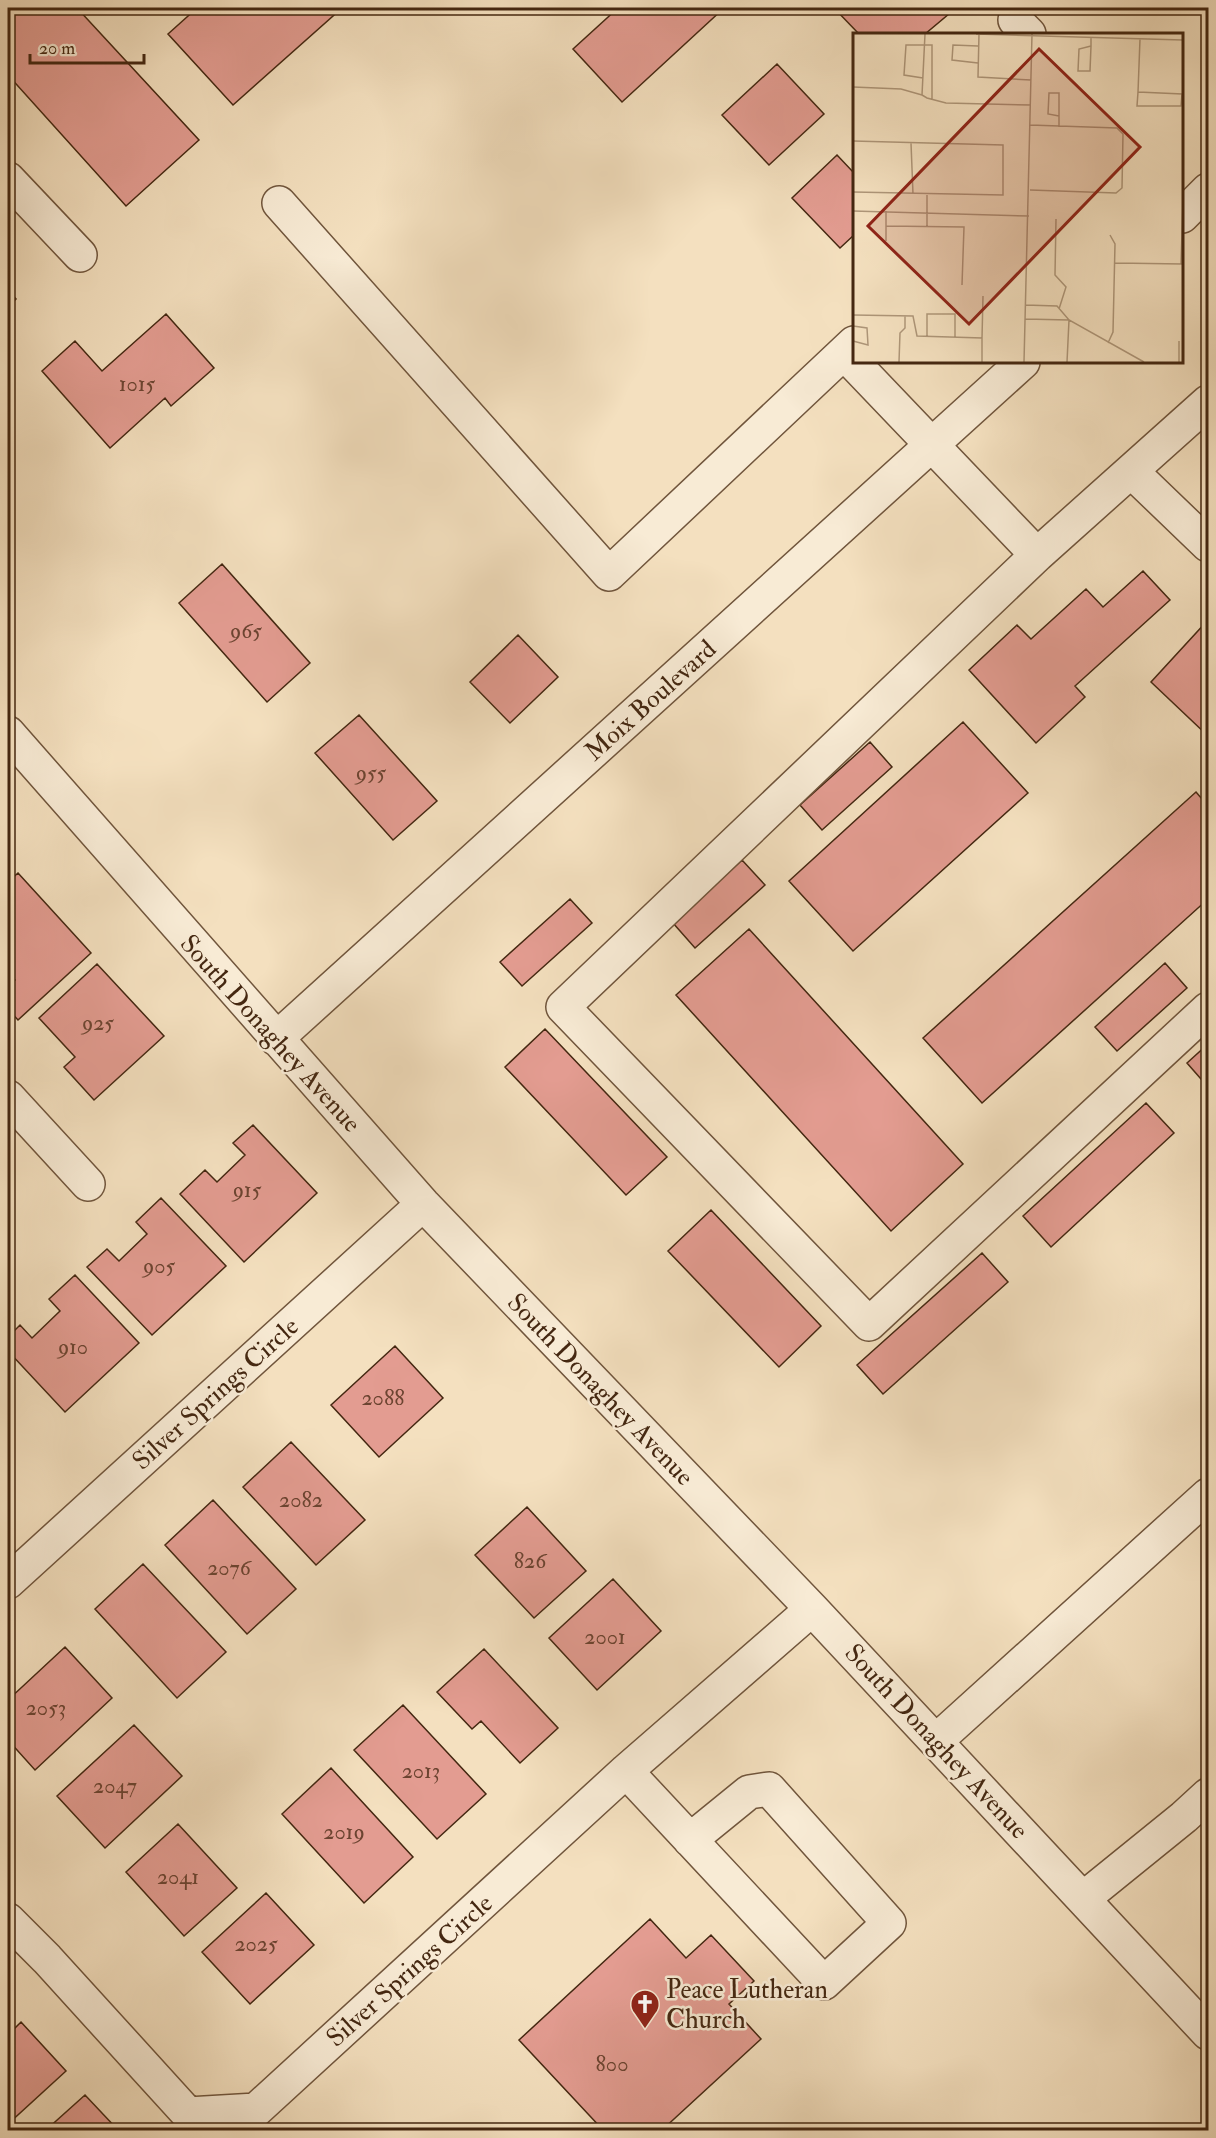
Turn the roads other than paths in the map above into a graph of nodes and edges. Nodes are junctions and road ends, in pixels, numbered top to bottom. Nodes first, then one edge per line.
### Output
1 (8, 179) edge
2 (279, 203) dead end
3 (80, 255) dead end
4 (849, 348) edge
5 (862, 363) edge
6 (1022, 363) edge
7 (1209, 402) edge
8 (931, 445) junction
9 (1131, 471) junction
10 (1209, 545) edge
11 (1036, 555) junction
12 (8, 734) edge
13 (1209, 1009) edge
14 (276, 1039) junction
15 (8, 1097) edge
16 (88, 1184) dead end
17 (423, 1204) junction
18 (1209, 1495) edge
19 (8, 1582) edge
20 (812, 1609) junction
21 (936, 1741) junction
22 (626, 1771) junction
23 (1209, 1795) edge
24 (690, 1840) junction
25 (1084, 1898) junction
26 (8, 1920) edge
27 (1209, 2033) edge

1 - 3 street
2 - 4 street
5 - 8 street
6 - 8 street, Moix Boulevard
7 - 9 street
8 - 11 street
8 - 14 street, Moix Boulevard
9 - 10 street
9 - 11 street
11 - 13 street
12 - 14 street, South Donaghey Avenue
14 - 17 street, South Donaghey Avenue
15 - 16 street
17 - 19 street, Silver Springs Circle
17 - 20 street, South Donaghey Avenue
18 - 21 street
20 - 21 street, South Donaghey Avenue
20 - 22 street, Silver Springs Circle
21 - 25 street, South Donaghey Avenue
22 - 24 street
22 - 26 street, Silver Springs Circle
23 - 25 street
24 - 24 street
25 - 27 street, South Donaghey Avenue

